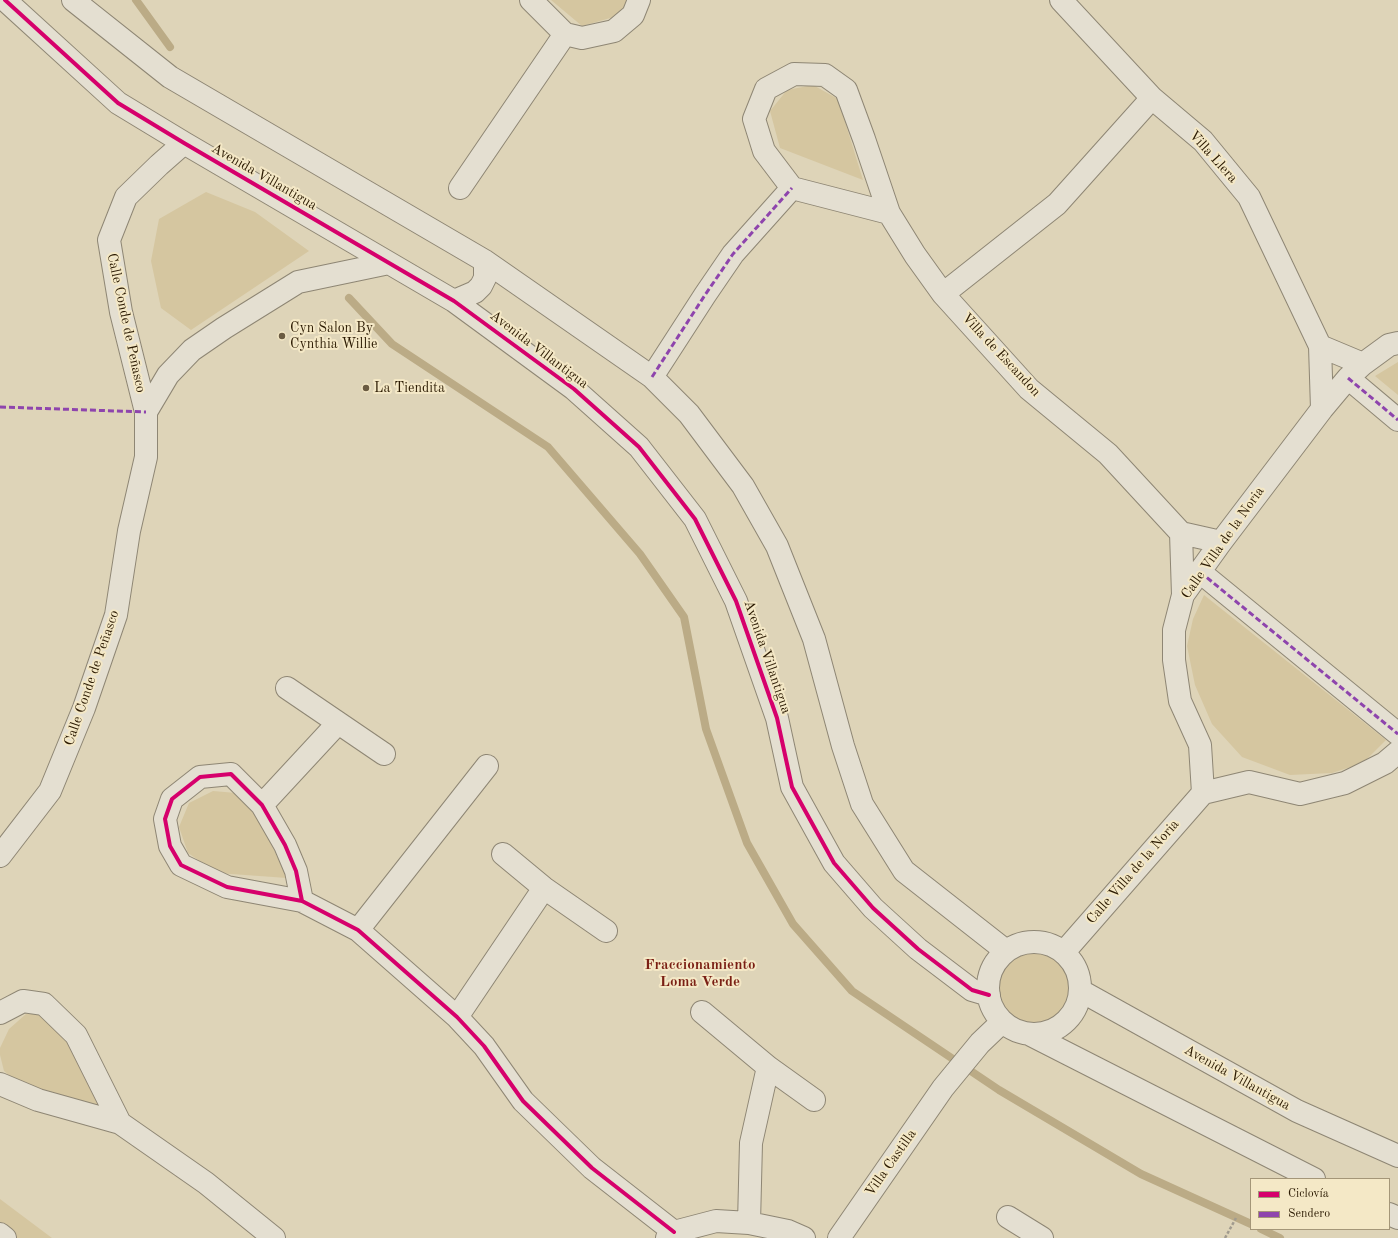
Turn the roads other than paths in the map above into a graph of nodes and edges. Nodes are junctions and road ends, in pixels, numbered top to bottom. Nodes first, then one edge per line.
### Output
1 (5, 0) edge
2 (73, 0) edge
3 (531, 0) edge
4 (639, 0) edge
5 (1061, 0) edge
6 (565, 34) junction
7 (1152, 98) junction
8 (184, 143) junction
9 (460, 188) dead end
10 (792, 188) junction
11 (889, 213) junction
12 (485, 261) junction
13 (389, 263) junction
14 (943, 294) junction
15 (454, 301) junction
16 (1398, 343) edge
17 (1320, 346) junction
18 (1356, 371) junction
19 (652, 377) junction
20 (1322, 409) junction
21 (146, 412) junction
22 (1398, 420) edge
23 (1181, 533) junction
24 (1220, 542) junction
25 (1200, 572) junction
26 (1183, 595) junction
27 (287, 688) dead end
28 (338, 723) junction
29 (1398, 734) edge
30 (1398, 752) edge
31 (384, 754) dead end
32 (487, 766) dead end
33 (1203, 793) junction
34 (262, 805) junction
35 (503, 854) dead end
36 (0, 856) edge
37 (544, 888) junction
38 (302, 901) junction
39 (358, 930) junction
40 (606, 931) dead end
41 (1006, 951) junction
42 (1064, 952) junction
43 (1081, 991) junction
44 (989, 995) junction
45 (702, 1012) dead end
46 (0, 1013) edge
47 (457, 1016) junction
48 (1002, 1022) junction
49 (1029, 1034) junction
50 (768, 1067) junction
51 (0, 1084) edge
52 (814, 1100) dead end
53 (120, 1123) junction
54 (1398, 1156) edge
55 (1312, 1178) edge
56 (1008, 1216) dead end
57 (749, 1223) junction
58 (0, 1234) edge
59 (670, 1235) edge
60 (5, 1238) edge
61 (274, 1238) edge
62 (804, 1238) edge
63 (839, 1238) edge
64 (1042, 1238) edge

1 - 8 street, Avenida Villantigua
2 - 12 street
3 - 6 street
4 - 6 street
5 - 7 street, Villa Llera
6 - 9 street
7 - 14 street
7 - 17 street, Villa Llera
8 - 13 street, Avenida Villantigua
8 - 21 street, Calle Conde de Peñasco
10 - 11 street
10 - 11 street, Villa de Escandon
10 - 19 street
11 - 14 street, Villa de Escandon
12 - 15 street
12 - 19 street
13 - 15 street, Avenida Villantigua
13 - 21 street, Calle Conde de Peñasco
14 - 23 street, Villa de Escandon
15 - 44 street, Avenida Villantigua
16 - 18 street, Calle Villa de la Noria
17 - 18 street
17 - 20 street, Villa Llera
18 - 20 street, Calle Villa de la Noria
18 - 22 street
19 - 41 street
20 - 24 street, Calle Villa de la Noria
21 - 36 street, Calle Conde de Peñasco
23 - 24 street
23 - 26 street
24 - 25 street, Calle Villa de la Noria
25 - 26 street, Calle Villa de la Noria
25 - 29 street
26 - 33 street, Calle Villa de la Noria
27 - 28 street
28 - 31 street
28 - 34 street
30 - 33 street
32 - 39 street
33 - 42 street, Calle Villa de la Noria
34 - 38 street
34 - 38 street
35 - 37 street
37 - 40 street
37 - 47 street
38 - 39 street
39 - 47 street
41 - 42 street
41 - 44 street
42 - 43 street
43 - 49 street
43 - 54 street, Avenida Villantigua
44 - 48 street
45 - 50 street
46 - 53 street
47 - 59 street
48 - 49 street
48 - 63 street, Villa Castilla
49 - 55 street
50 - 52 street
50 - 57 street
51 - 53 street
53 - 61 street
56 - 64 street
57 - 59 street
57 - 62 street
58 - 60 street

